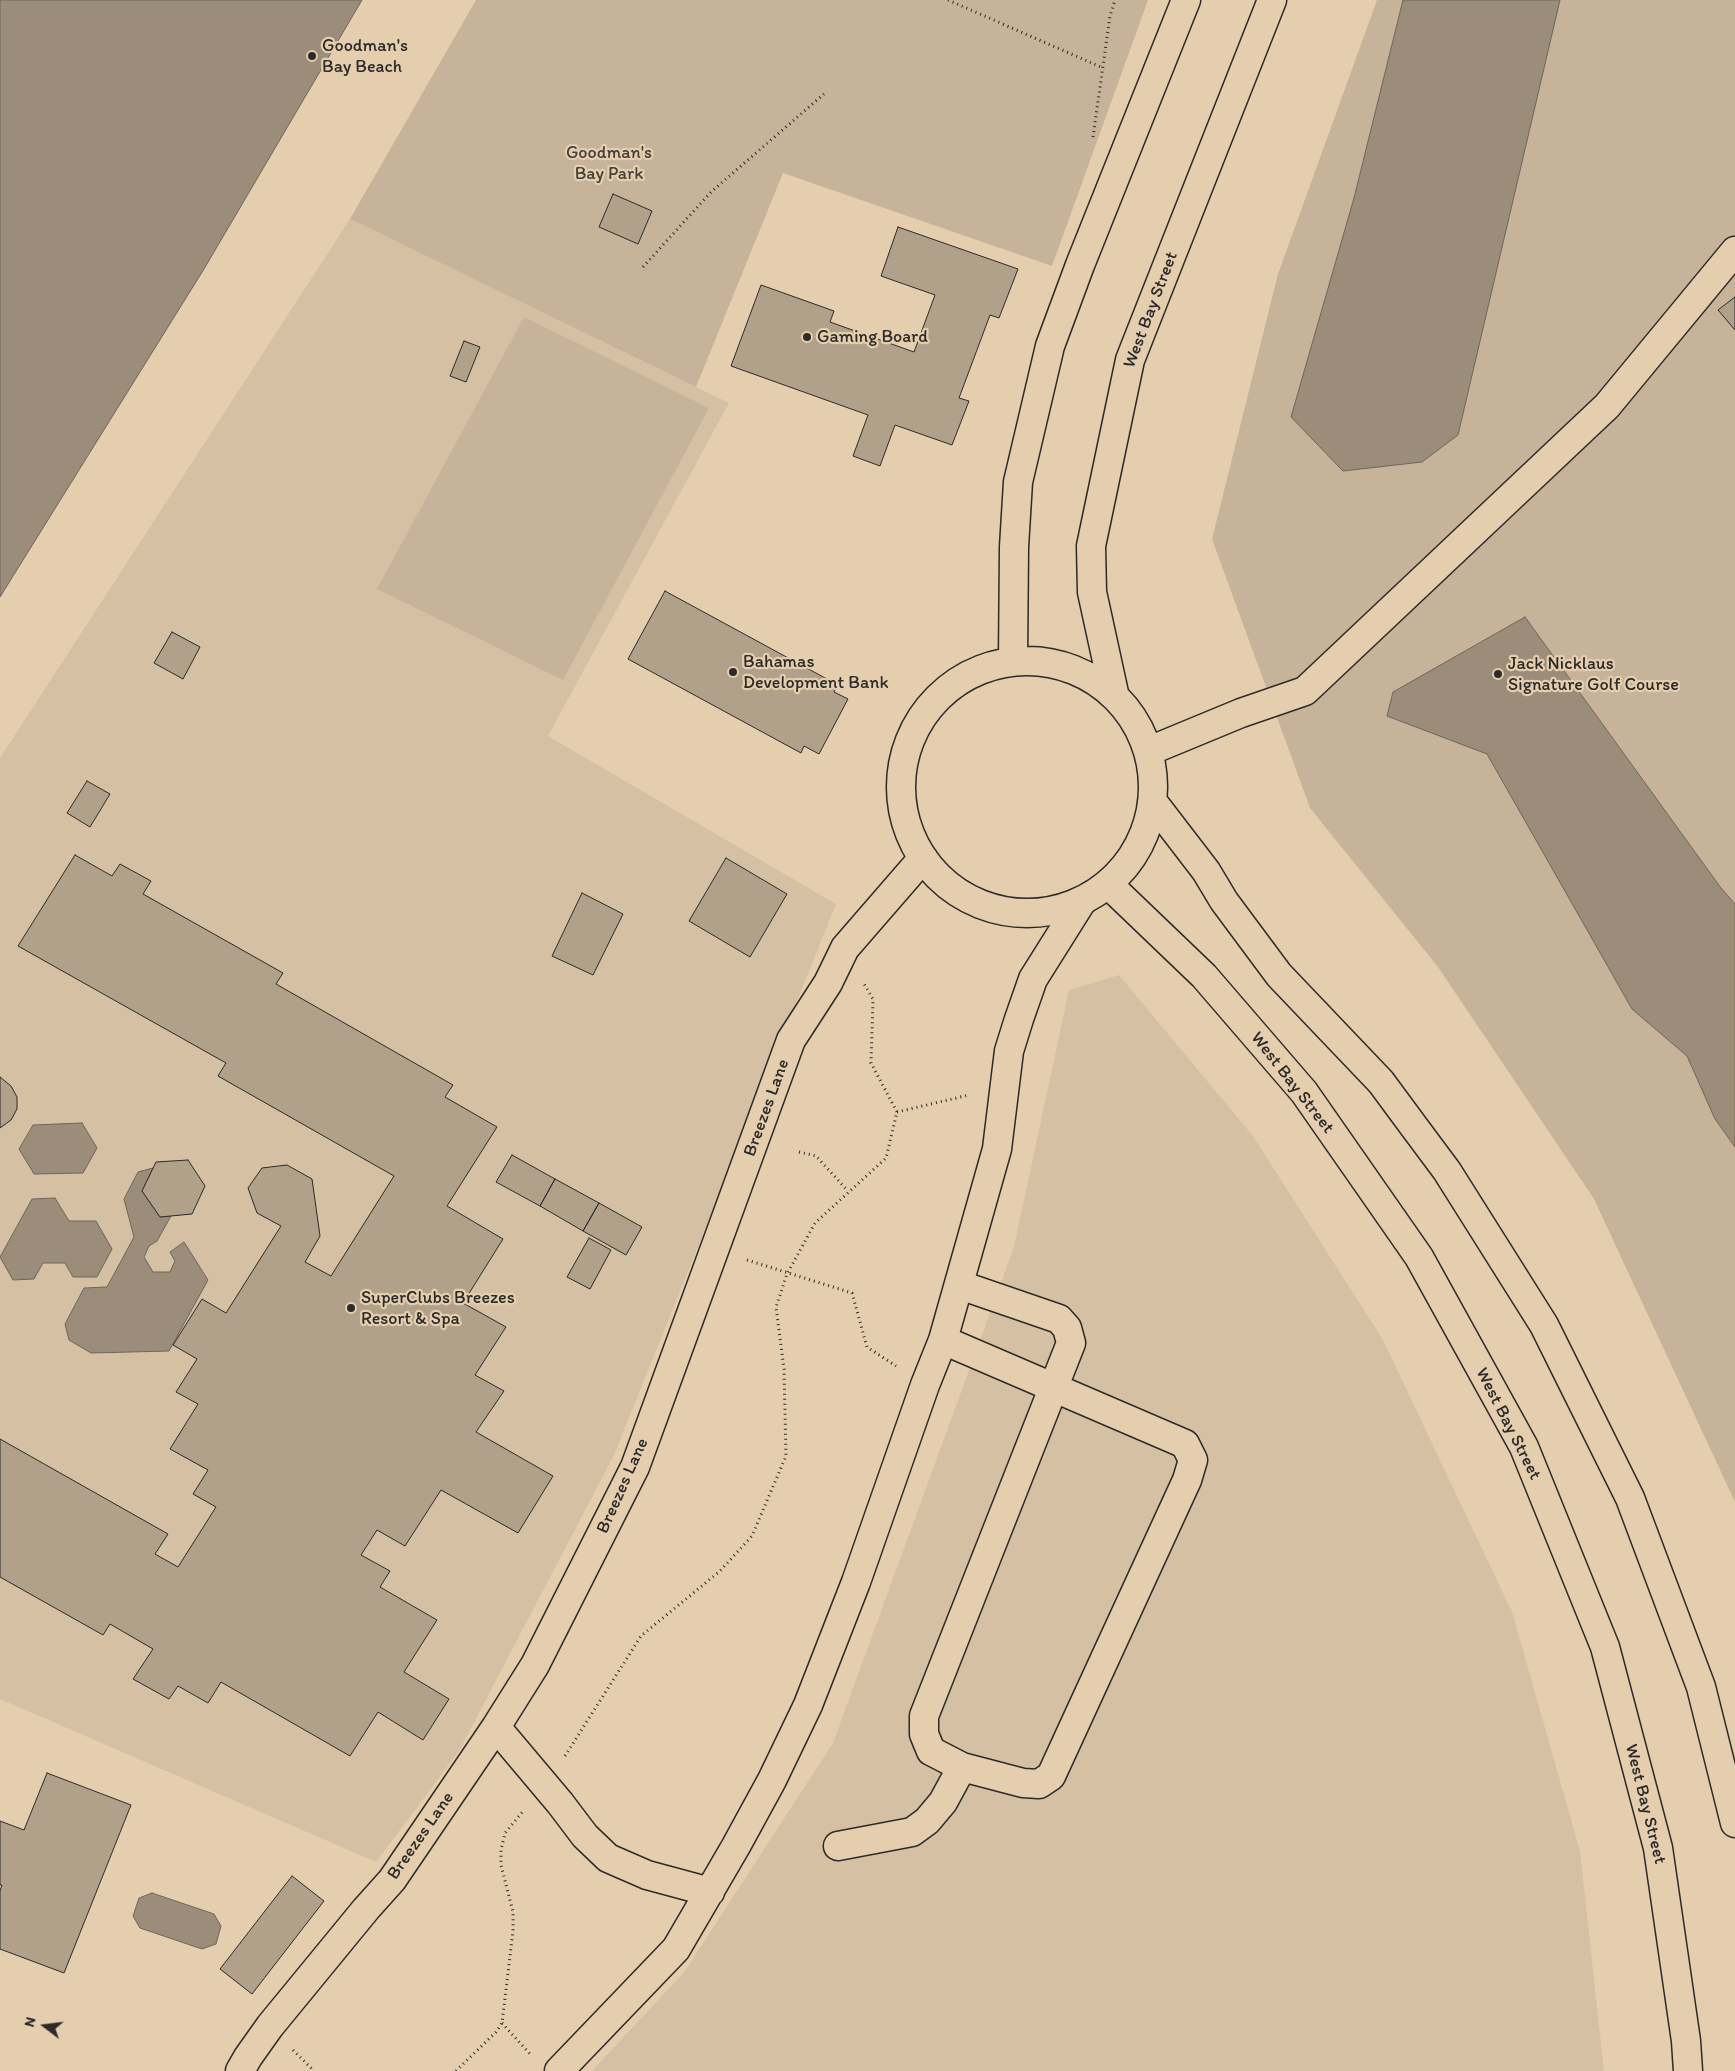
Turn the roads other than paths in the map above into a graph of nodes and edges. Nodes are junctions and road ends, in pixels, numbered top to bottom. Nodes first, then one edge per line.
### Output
1 (1186, 0) edge
2 (1272, 0) edge
3 (1735, 251) edge
4 (1013, 660) junction
5 (1114, 693) junction
6 (1149, 751) junction
7 (1153, 802) junction
8 (923, 858) junction
9 (1108, 884) junction
10 (1082, 901) junction
11 (960, 1285) junction
12 (943, 1340) junction
13 (1054, 1388) junction
14 (496, 1727) junction
15 (962, 1767) junction
16 (1735, 1823) edge
17 (838, 1846) dead end
18 (710, 1892) junction
19 (240, 2071) edge
20 (560, 2071) edge
21 (1688, 2071) edge

1 - 4 main road
2 - 5 main road, West Bay Street
3 - 6 main road
4 - 5 main road
4 - 8 main road
5 - 6 main road
6 - 7 main road
7 - 9 main road
7 - 16 main road
8 - 10 main road
8 - 14 main road, Breezes Lane
9 - 10 main road
9 - 21 main road, West Bay Street
10 - 11 main road
11 - 12 main road
11 - 13 main road
12 - 13 main road
12 - 18 main road
13 - 15 main road
13 - 15 main road
14 - 18 main road
14 - 19 main road, Breezes Lane
15 - 17 main road
18 - 20 main road

